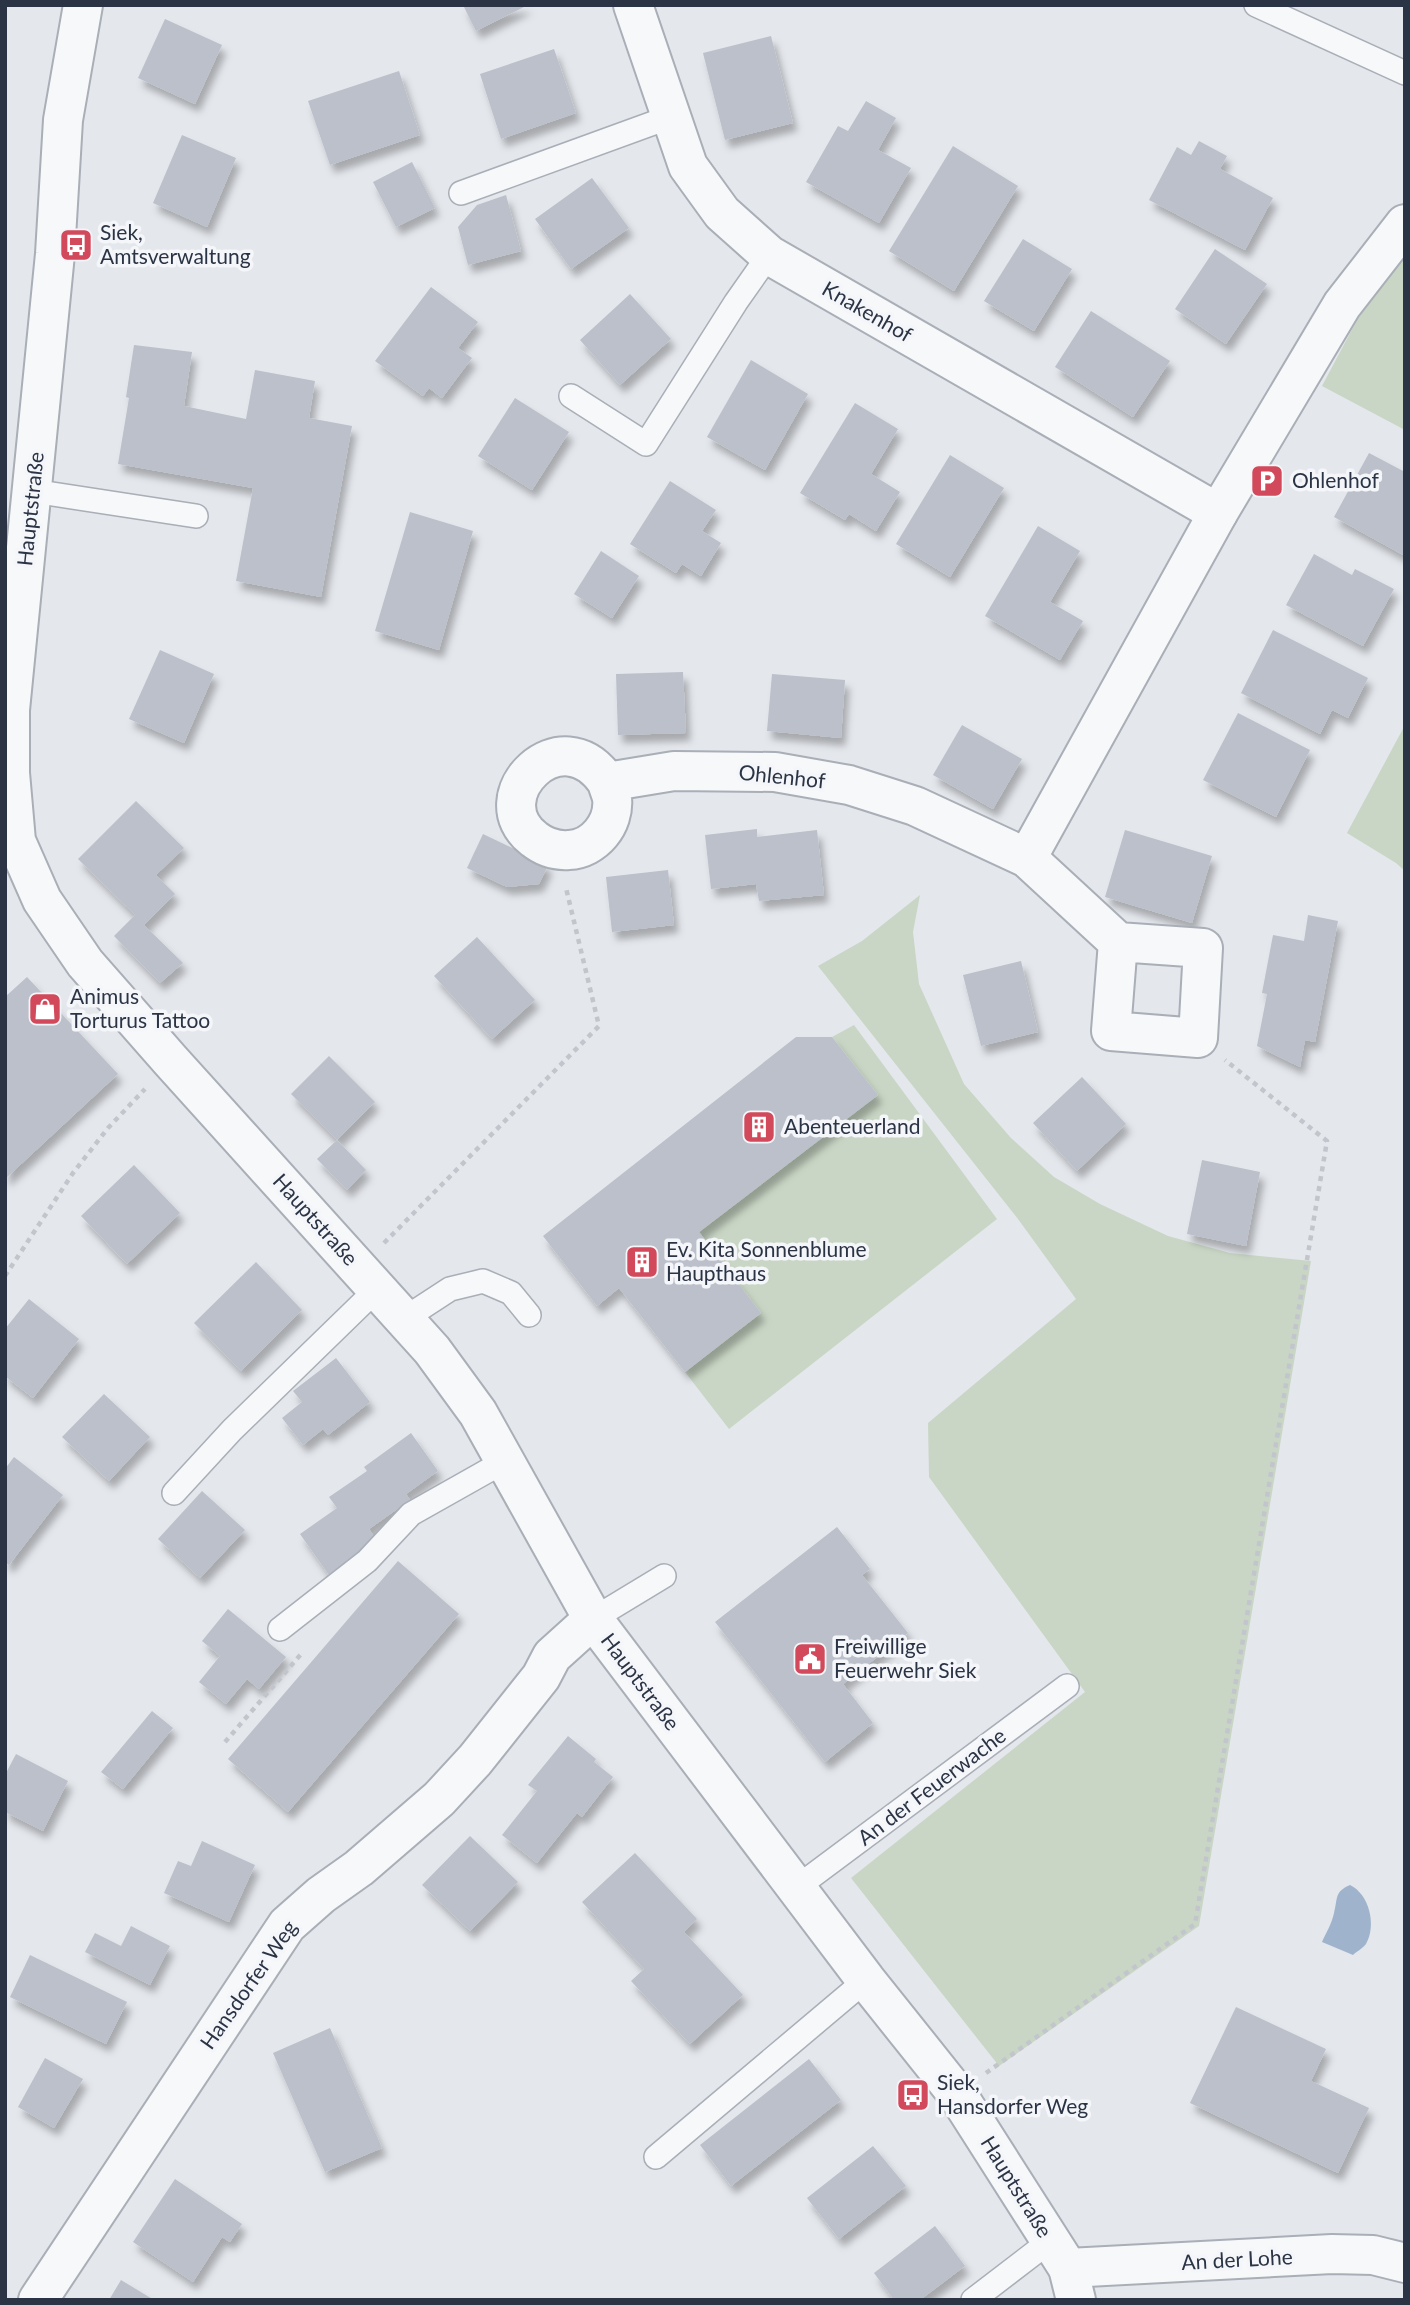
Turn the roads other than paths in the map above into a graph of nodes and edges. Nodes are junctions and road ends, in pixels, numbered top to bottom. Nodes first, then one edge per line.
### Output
1 (83, 5) edge
2 (633, 5) edge
3 (1256, 5) edge
4 (1405, 73) edge
5 (670, 117) junction
6 (461, 192) dead end
7 (1405, 224) edge
8 (769, 255) junction
9 (570, 396) dead end
10 (33, 491) junction
11 (1218, 513) junction
12 (196, 516) dead end
13 (607, 782) junction
14 (1027, 858) junction
15 (1118, 942) junction
16 (368, 1278) junction
17 (529, 1315) dead end
18 (404, 1319) junction
19 (505, 1461) junction
20 (174, 1493) dead end
21 (664, 1576) dead end
22 (593, 1619) junction
23 (280, 1629) dead end
24 (1067, 1686) dead end
25 (796, 1888) junction
26 (866, 1980) junction
27 (656, 2157) dead end
28 (1405, 2263) edge
29 (1065, 2270) edge
30 (38, 2300) edge
31 (973, 2300) edge

1 - 10 street, Hauptstraße
2 - 5 street, Knakenhof
3 - 4 lane
5 - 6 lane
5 - 8 street, Knakenhof
7 - 11 street
8 - 9 lane
8 - 11 street, Knakenhof
10 - 12 lane
10 - 16 street, Hauptstraße
11 - 14 street
13 - 13 street
13 - 14 street, Ohlenhof
14 - 15 street, Ohlenhof
15 - 15 street
16 - 18 street, Hauptstraße
16 - 20 lane
17 - 18 lane
18 - 19 street, Hauptstraße
19 - 22 street, Hauptstraße
19 - 23 lane
21 - 22 lane
22 - 25 street, Hauptstraße
22 - 30 street, Hansdorfer Weg
24 - 25 lane, An der Feuerwache
25 - 26 street, Hauptstraße
26 - 27 lane
26 - 29 street, Hauptstraße
28 - 29 street, An der Lohe
29 - 31 lane

